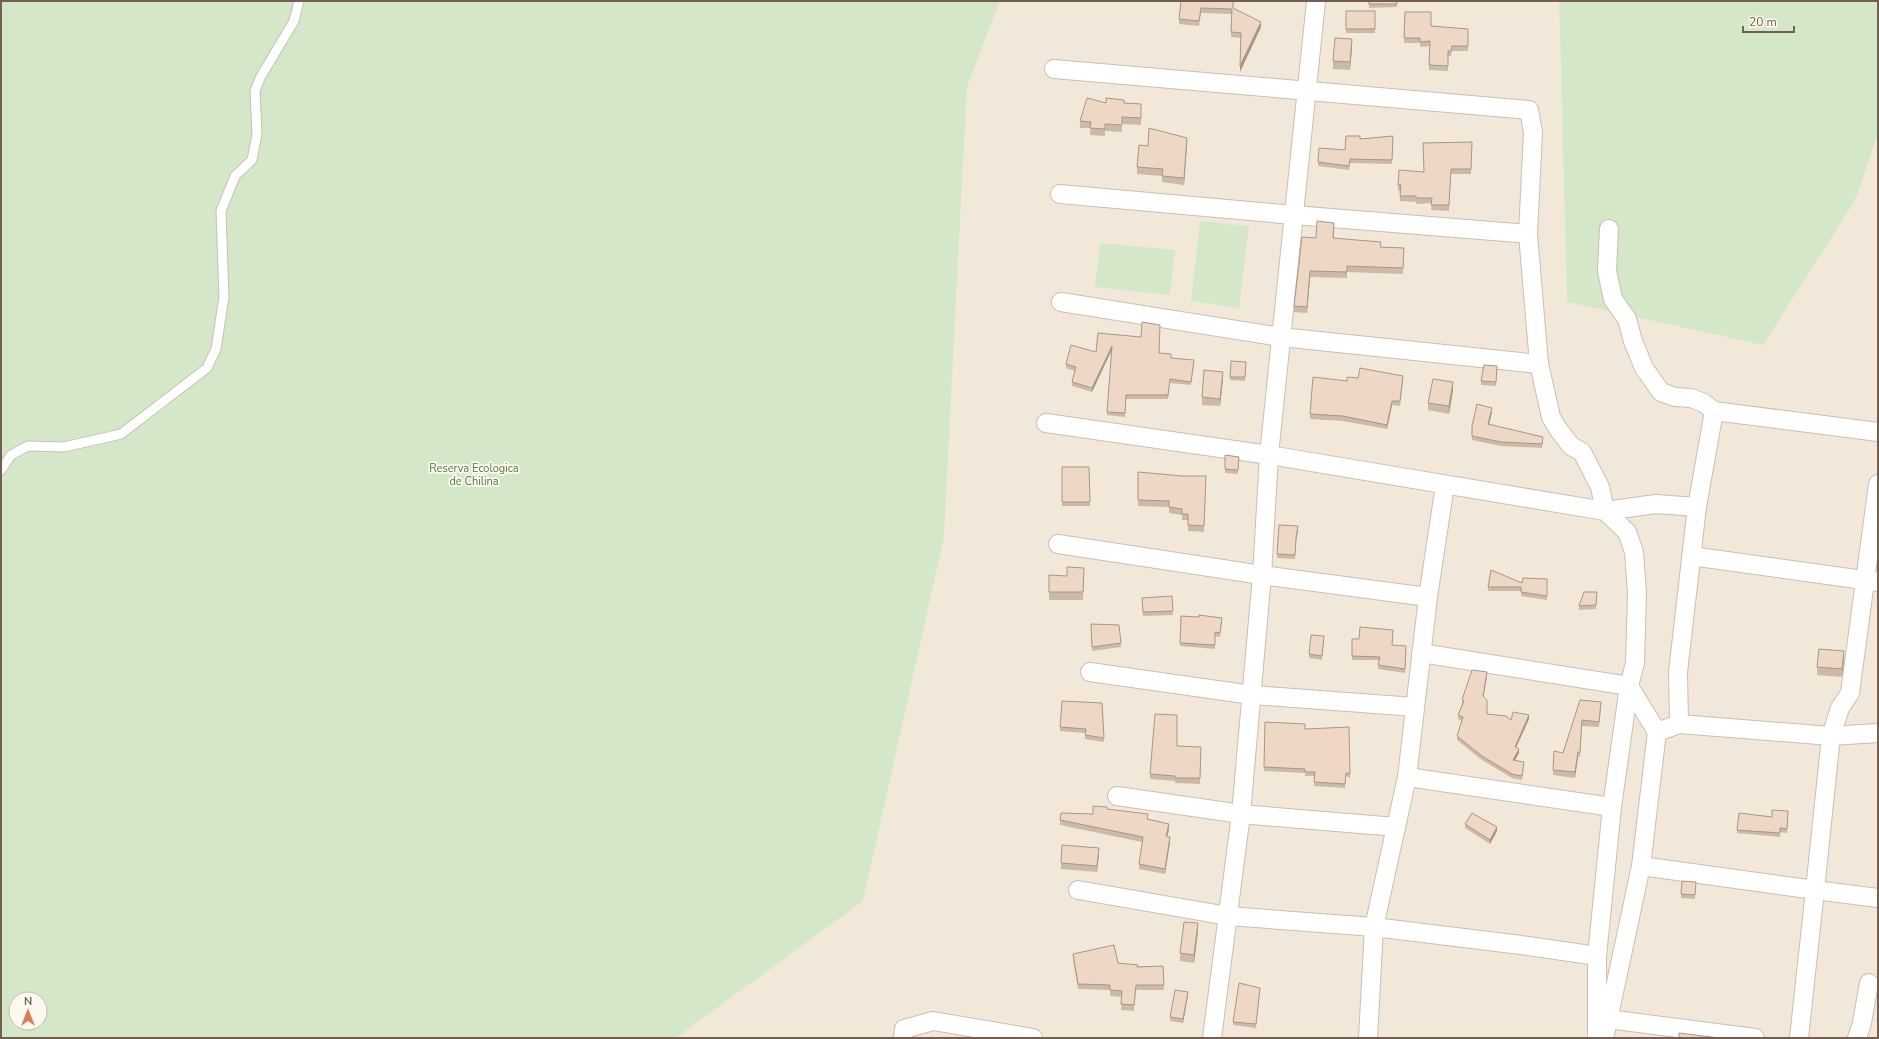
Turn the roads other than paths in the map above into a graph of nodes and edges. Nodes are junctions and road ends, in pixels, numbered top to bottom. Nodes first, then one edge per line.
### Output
1 (300, 1) edge
2 (1316, 1) edge
3 (1054, 69) dead end
4 (1307, 91) junction
5 (1060, 194) dead end
6 (1294, 215) junction
7 (1609, 229) dead end
8 (1528, 234) junction
9 (1061, 302) dead end
10 (1281, 337) junction
11 (1540, 364) junction
12 (1714, 411) junction
13 (1046, 423) dead end
14 (1878, 432) edge
15 (1269, 455) junction
16 (1, 470) edge
17 (1878, 484) edge
18 (1446, 485) junction
19 (1697, 507) junction
20 (1605, 511) junction
21 (1058, 544) dead end
22 (1691, 556) junction
23 (1262, 575) junction
24 (1871, 581) edge
25 (1428, 597) junction
26 (1421, 653) junction
27 (1090, 672) dead end
28 (1629, 686) junction
29 (1252, 695) junction
30 (1415, 707) junction
31 (1679, 724) junction
32 (1657, 732) junction
33 (1878, 733) edge
34 (1832, 736) junction
35 (1407, 776) junction
36 (1118, 796) dead end
37 (1612, 807) junction
38 (1241, 814) junction
39 (1396, 827) junction
40 (1641, 866) junction
41 (1078, 890) dead end
42 (1815, 890) junction
43 (1878, 898) edge
44 (1228, 916) junction
45 (1374, 927) junction
46 (1597, 956) junction
47 (1869, 983) dead end
48 (1608, 1019) junction
49 (903, 1038) edge
50 (1033, 1038) edge
51 (1212, 1038) edge
52 (1368, 1038) edge
53 (1597, 1038) edge
54 (1604, 1038) edge
55 (1755, 1038) edge
56 (1799, 1038) edge
57 (1857, 1038) edge

1 - 16 lane
2 - 4 street
3 - 4 street
4 - 6 street
4 - 8 street
5 - 6 street
6 - 8 street
6 - 10 street
7 - 12 street
8 - 11 street
9 - 10 street
10 - 11 street
10 - 15 street
11 - 20 street
12 - 14 street
12 - 19 street
13 - 15 street
15 - 18 street
15 - 23 street
17 - 24 street
18 - 20 street
18 - 25 street
19 - 20 street
19 - 22 street
20 - 28 street
21 - 23 street
22 - 24 street
22 - 31 street
23 - 25 street
23 - 29 street
24 - 34 street
25 - 26 street
26 - 28 street
26 - 30 street
27 - 29 street
28 - 32 street
28 - 37 street
29 - 30 street
29 - 38 street
30 - 35 street
31 - 32 street
31 - 34 street
32 - 40 street
33 - 34 street
34 - 42 street
35 - 37 street
35 - 39 street
36 - 38 street
37 - 46 street
38 - 39 street
38 - 44 street
39 - 45 street
40 - 42 street
40 - 48 street
41 - 44 street
42 - 43 street
42 - 56 street
44 - 45 street
44 - 51 street
45 - 46 street
45 - 52 street
46 - 53 street
47 - 57 street
48 - 54 street
48 - 55 street
49 - 50 street

